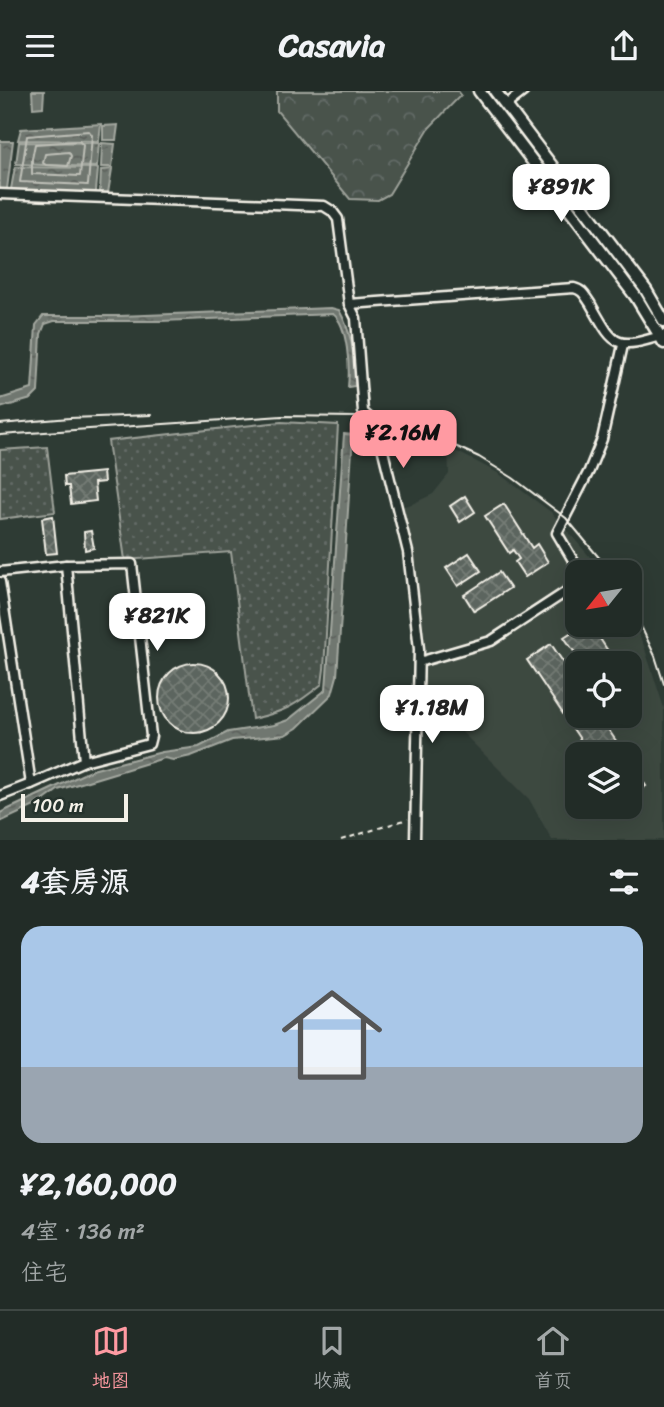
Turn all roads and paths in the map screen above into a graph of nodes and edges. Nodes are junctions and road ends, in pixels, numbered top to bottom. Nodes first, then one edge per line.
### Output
1 (479, 91) edge
2 (495, 91) edge
3 (524, 91) edge
4 (506, 105) junction
5 (0, 194) edge
6 (349, 304) junction
7 (664, 321) edge
8 (662, 338) edge
9 (623, 345) junction
10 (573, 560) edge
11 (66, 565) junction
12 (0, 572) edge
13 (0, 582) edge
14 (565, 593) edge
15 (419, 661) junction
16 (84, 761) junction
17 (31, 784) junction
18 (0, 796) edge
19 (416, 816) junction
20 (341, 840) edge
21 (415, 840) edge

1 - 8 street
2 - 4 street
3 - 4 street
4 - 7 street
5 - 6 street
6 - 9 street
6 - 15 street
8 - 9 street
9 - 10 street
11 - 12 street
11 - 16 street
11 - 16 street
13 - 17 street
14 - 15 street
15 - 19 street
16 - 17 street
17 - 18 street
19 - 20 path
19 - 21 street

